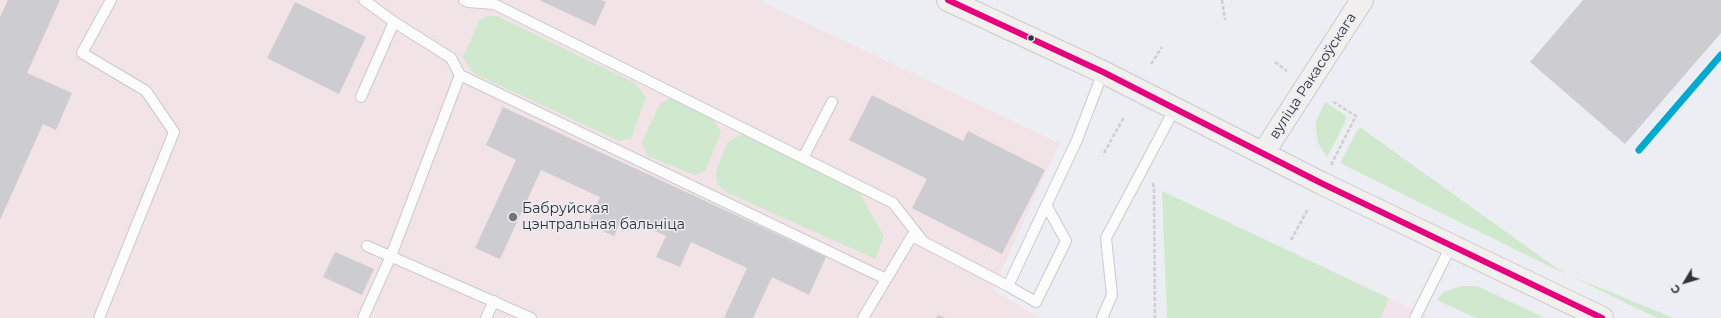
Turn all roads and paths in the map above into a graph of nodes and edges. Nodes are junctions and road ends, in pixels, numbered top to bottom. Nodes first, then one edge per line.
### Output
1 (111, 0) edge
2 (364, 0) edge
3 (464, 0) edge
4 (948, 0) edge
5 (1222, 0) edge
6 (1362, 0) edge
7 (1225, 20) dead end
8 (394, 22) junction
9 (1162, 47) dead end
10 (1276, 62) dead end
11 (1151, 64) dead end
12 (1287, 70) dead end
13 (1104, 72) junction
14 (460, 76) junction
15 (360, 97) dead end
16 (1332, 101) dead end
17 (832, 102) dead end
18 (1175, 108) junction
19 (1124, 117) dead end
20 (1264, 152) junction
21 (1104, 153) dead end
22 (803, 158) junction
23 (1331, 165) dead end
24 (1152, 182) dead end
25 (1046, 205) junction
26 (1308, 209) dead end
27 (922, 240) junction
28 (1291, 240) dead end
29 (367, 246) dead end
30 (1451, 246) junction
31 (391, 256) junction
32 (886, 278) junction
33 (1008, 286) junction
34 (494, 301) junction
35 (99, 318) edge
36 (363, 318) edge
37 (486, 318) edge
38 (531, 318) edge
39 (863, 318) edge
40 (1102, 318) edge
41 (1155, 318) edge
42 (1415, 318) edge
43 (1602, 318) edge

1 - 35 lane
2 - 8 lane
3 - 22 lane
4 - 13 main road
5 - 7 path
6 - 20 main road, вуліца Ракасоўскага
8 - 14 lane
8 - 15 lane
9 - 11 path
10 - 12 path
13 - 18 main road
13 - 25 lane
14 - 31 lane
14 - 32 lane
16 - 23 path
17 - 22 lane
18 - 20 main road
18 - 40 lane
19 - 21 path
20 - 30 main road
22 - 27 lane
24 - 41 path
25 - 33 lane
25 - 33 lane
26 - 28 path
27 - 32 lane
27 - 33 lane
29 - 31 lane
30 - 42 lane
30 - 43 main road
31 - 34 lane
31 - 36 lane
32 - 39 lane
34 - 37 lane
34 - 38 lane

